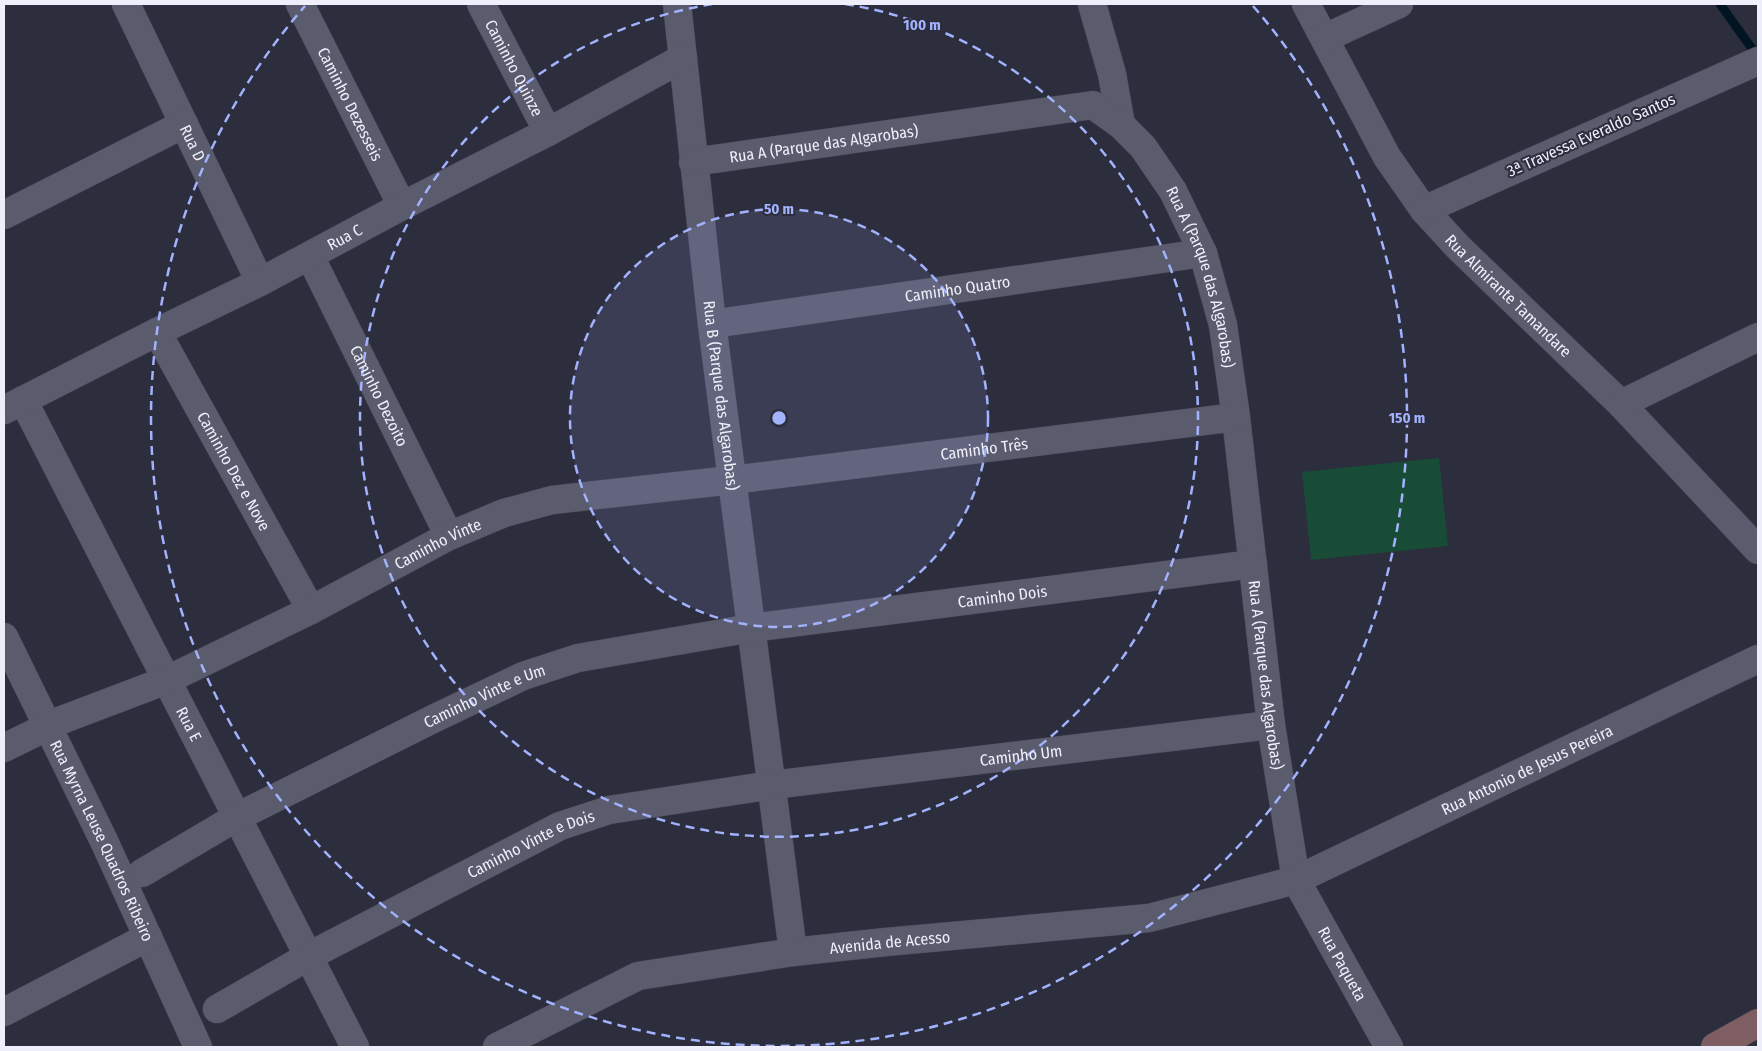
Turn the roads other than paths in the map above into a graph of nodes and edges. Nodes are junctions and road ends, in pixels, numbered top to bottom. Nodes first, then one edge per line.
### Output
1 (126, 4) edge
2 (300, 4) edge
3 (482, 4) edge
4 (1092, 4) edge
5 (1306, 4) edge
6 (1399, 4) edge
7 (675, 8) edge
8 (1325, 38) junction
9 (683, 58) junction
10 (1758, 61) edge
11 (184, 124) junction
12 (1121, 125) junction
13 (548, 132) junction
14 (693, 162) junction
15 (402, 206) junction
16 (1424, 210) junction
17 (4, 215) edge
18 (1203, 253) junction
19 (310, 256) junction
20 (260, 282) junction
21 (712, 324) junction
22 (157, 332) junction
23 (1758, 338) edge
24 (1621, 404) junction
25 (13, 405) edge
26 (1236, 417) junction
27 (732, 480) junction
28 (449, 536) junction
29 (1758, 550) edge
30 (1253, 564) junction
31 (311, 610) junction
32 (752, 628) junction
33 (4, 637) edge
34 (1758, 659) edge
35 (167, 680) junction
36 (53, 724) junction
37 (1271, 725) junction
38 (4, 748) edge
39 (772, 785) junction
40 (237, 818) junction
41 (142, 873) dead end
42 (1296, 880) junction
43 (148, 937) junction
44 (793, 952) junction
45 (308, 956) junction
46 (217, 1009) dead end
47 (4, 1012) edge
48 (1758, 1023) edge
49 (198, 1047) edge
50 (355, 1047) edge
51 (497, 1047) edge
52 (1389, 1047) edge
53 (1714, 1047) edge

1 - 11 street, Rua D
2 - 15 street, Caminho Dezesseis
3 - 13 street, Caminho Quinze
4 - 12 street
5 - 8 street, Rua Almirante Tamandare
6 - 8 street
7 - 9 street, Rua B (Parque das Algarobas)
8 - 16 street, Rua Almirante Tamandare
9 - 13 street, Rua C
9 - 14 street, Rua B (Parque das Algarobas)
10 - 16 street, 3ª Travessa Everaldo Santos
11 - 17 street
11 - 20 street, Rua D
12 - 14 street, Rua A (Parque das Algarobas)
12 - 18 street, Rua A (Parque das Algarobas)
13 - 15 street, Rua C
14 - 21 street, Rua B (Parque das Algarobas)
15 - 19 street, Rua C
16 - 24 street, Rua Almirante Tamandare
18 - 21 street, Caminho Quatro
18 - 26 street, Rua A (Parque das Algarobas)
19 - 20 street, Rua C
19 - 28 street, Caminho Dezoito
20 - 22 street, Rua C
21 - 27 street, Rua B (Parque das Algarobas)
22 - 25 street, Rua C
22 - 31 street, Caminho Dez e Nove
23 - 24 street
24 - 29 street, Rua Almirante Tamandare
25 - 35 street, Rua E
26 - 27 street, Caminho Três
26 - 30 street, Rua A (Parque das Algarobas)
27 - 28 street, Caminho Vinte
27 - 32 street, Rua B (Parque das Algarobas)
28 - 31 street, Caminho Vinte
30 - 32 street, Caminho Dois
30 - 37 street, Rua A (Parque das Algarobas)
31 - 35 street, Caminho Vinte
32 - 39 street, Rua B (Parque das Algarobas)
32 - 40 street, Caminho Vinte e Um
33 - 36 street, Rua Myrna Leuse Quadros Ribeiro
34 - 42 street, Rua Antonio de Jesus Pereira
35 - 36 street, Caminho Vinte
35 - 40 street, Rua E
36 - 38 street, Caminho Vinte
36 - 43 street, Rua Myrna Leuse Quadros Ribeiro
37 - 39 street, Caminho Um
37 - 42 street, Rua A (Parque das Algarobas)
39 - 44 street, Rua B (Parque das Algarobas)
39 - 45 street, Caminho Vinte e Dois
40 - 41 street, Caminho Vinte e Um
40 - 45 street, Rua E
42 - 44 street, Avenida de Acesso
42 - 52 street, Rua Paqueta
43 - 47 street
43 - 49 street, Rua Myrna Leuse Quadros Ribeiro
44 - 51 street, Avenida de Acesso
45 - 46 street, Caminho Vinte e Dois
45 - 50 street, Rua E
48 - 53 main road

